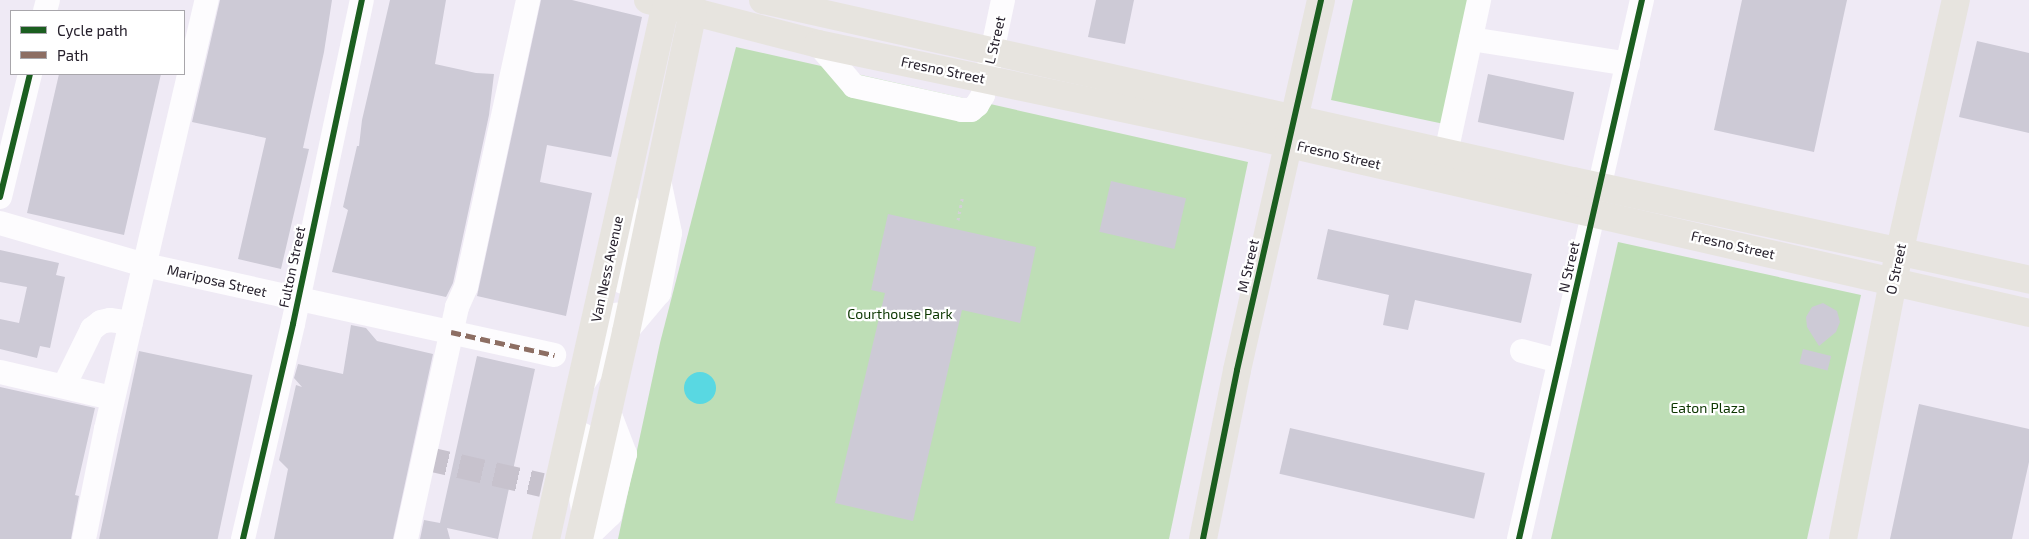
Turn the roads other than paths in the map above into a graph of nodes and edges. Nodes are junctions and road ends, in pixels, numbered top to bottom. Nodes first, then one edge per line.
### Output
1 (207, 0) edge
2 (362, 0) edge
3 (528, 0) edge
4 (763, 0) edge
5 (1003, 0) edge
6 (1322, 0) edge
7 (1479, 0) edge
8 (1642, 0) edge
9 (1956, 0) edge
10 (674, 3) edge
11 (840, 8) edge
12 (1471, 39) junction
13 (992, 51) junction
14 (1628, 64) junction
15 (30, 75) edge
16 (986, 80) junction
17 (1024, 88) junction
18 (1168, 89) junction
19 (1292, 132) junction
20 (1446, 153) junction
21 (1601, 187) junction
22 (0, 197) edge
23 (1594, 214) junction
24 (0, 223) edge
25 (1898, 253) junction
26 (145, 265) junction
27 (2029, 280) edge
28 (1892, 281) junction
29 (298, 300) junction
30 (2029, 313) edge
31 (131, 323) junction
32 (451, 332) junction
33 (625, 338) junction
34 (1522, 351) dead end
35 (554, 355) dead end
36 (1560, 361) junction
37 (0, 372) edge
38 (64, 386) junction
39 (103, 396) dead end
40 (549, 487) junction
41 (583, 532) edge
42 (84, 539) edge
43 (242, 539) edge
44 (406, 539) edge
45 (546, 539) edge
46 (563, 539) edge
47 (1203, 539) edge
48 (1519, 539) edge
49 (1843, 539) edge

1 - 26 street
2 - 29 street, Fulton Street
3 - 32 street
4 - 11 main road, Fresno Street
5 - 13 street, L Street
6 - 19 main road, M Street
7 - 12 street
8 - 14 street, N Street
9 - 25 main road, O Street
10 - 16 main road, Fresno Street
10 - 33 main road
10 - 40 main road, Van Ness Avenue
11 - 13 main road, Fresno Street
12 - 14 street
12 - 20 street
13 - 16 street, L Street
13 - 18 main road, Fresno Street
14 - 21 street, N Street
15 - 22 street
16 - 17 main road, Fresno Street
17 - 18 main road
17 - 19 main road, Fresno Street
18 - 19 main road, Fresno Street
19 - 20 main road, Fresno Street
19 - 23 main road, Fresno Street
19 - 47 main road, M Street
20 - 21 main road, Fresno Street
21 - 23 street, N Street
21 - 25 main road, Fresno Street
23 - 28 main road, Fresno Street
23 - 36 street, N Street
24 - 26 street, Mariposa Street
25 - 27 main road, Fresno Street
25 - 28 main road, O Street
26 - 29 street, Mariposa Street
26 - 31 street
28 - 30 main road, Fresno Street
28 - 49 main road, O Street
29 - 32 street, Mariposa Street
29 - 43 street, Fulton Street
31 - 38 street
31 - 42 street
32 - 35 street, Mariposa Street
32 - 44 street
33 - 41 main road
33 - 41 street
34 - 36 street
36 - 48 street, N Street
37 - 38 street
38 - 39 street
40 - 45 main road, Van Ness Avenue
40 - 46 main road

